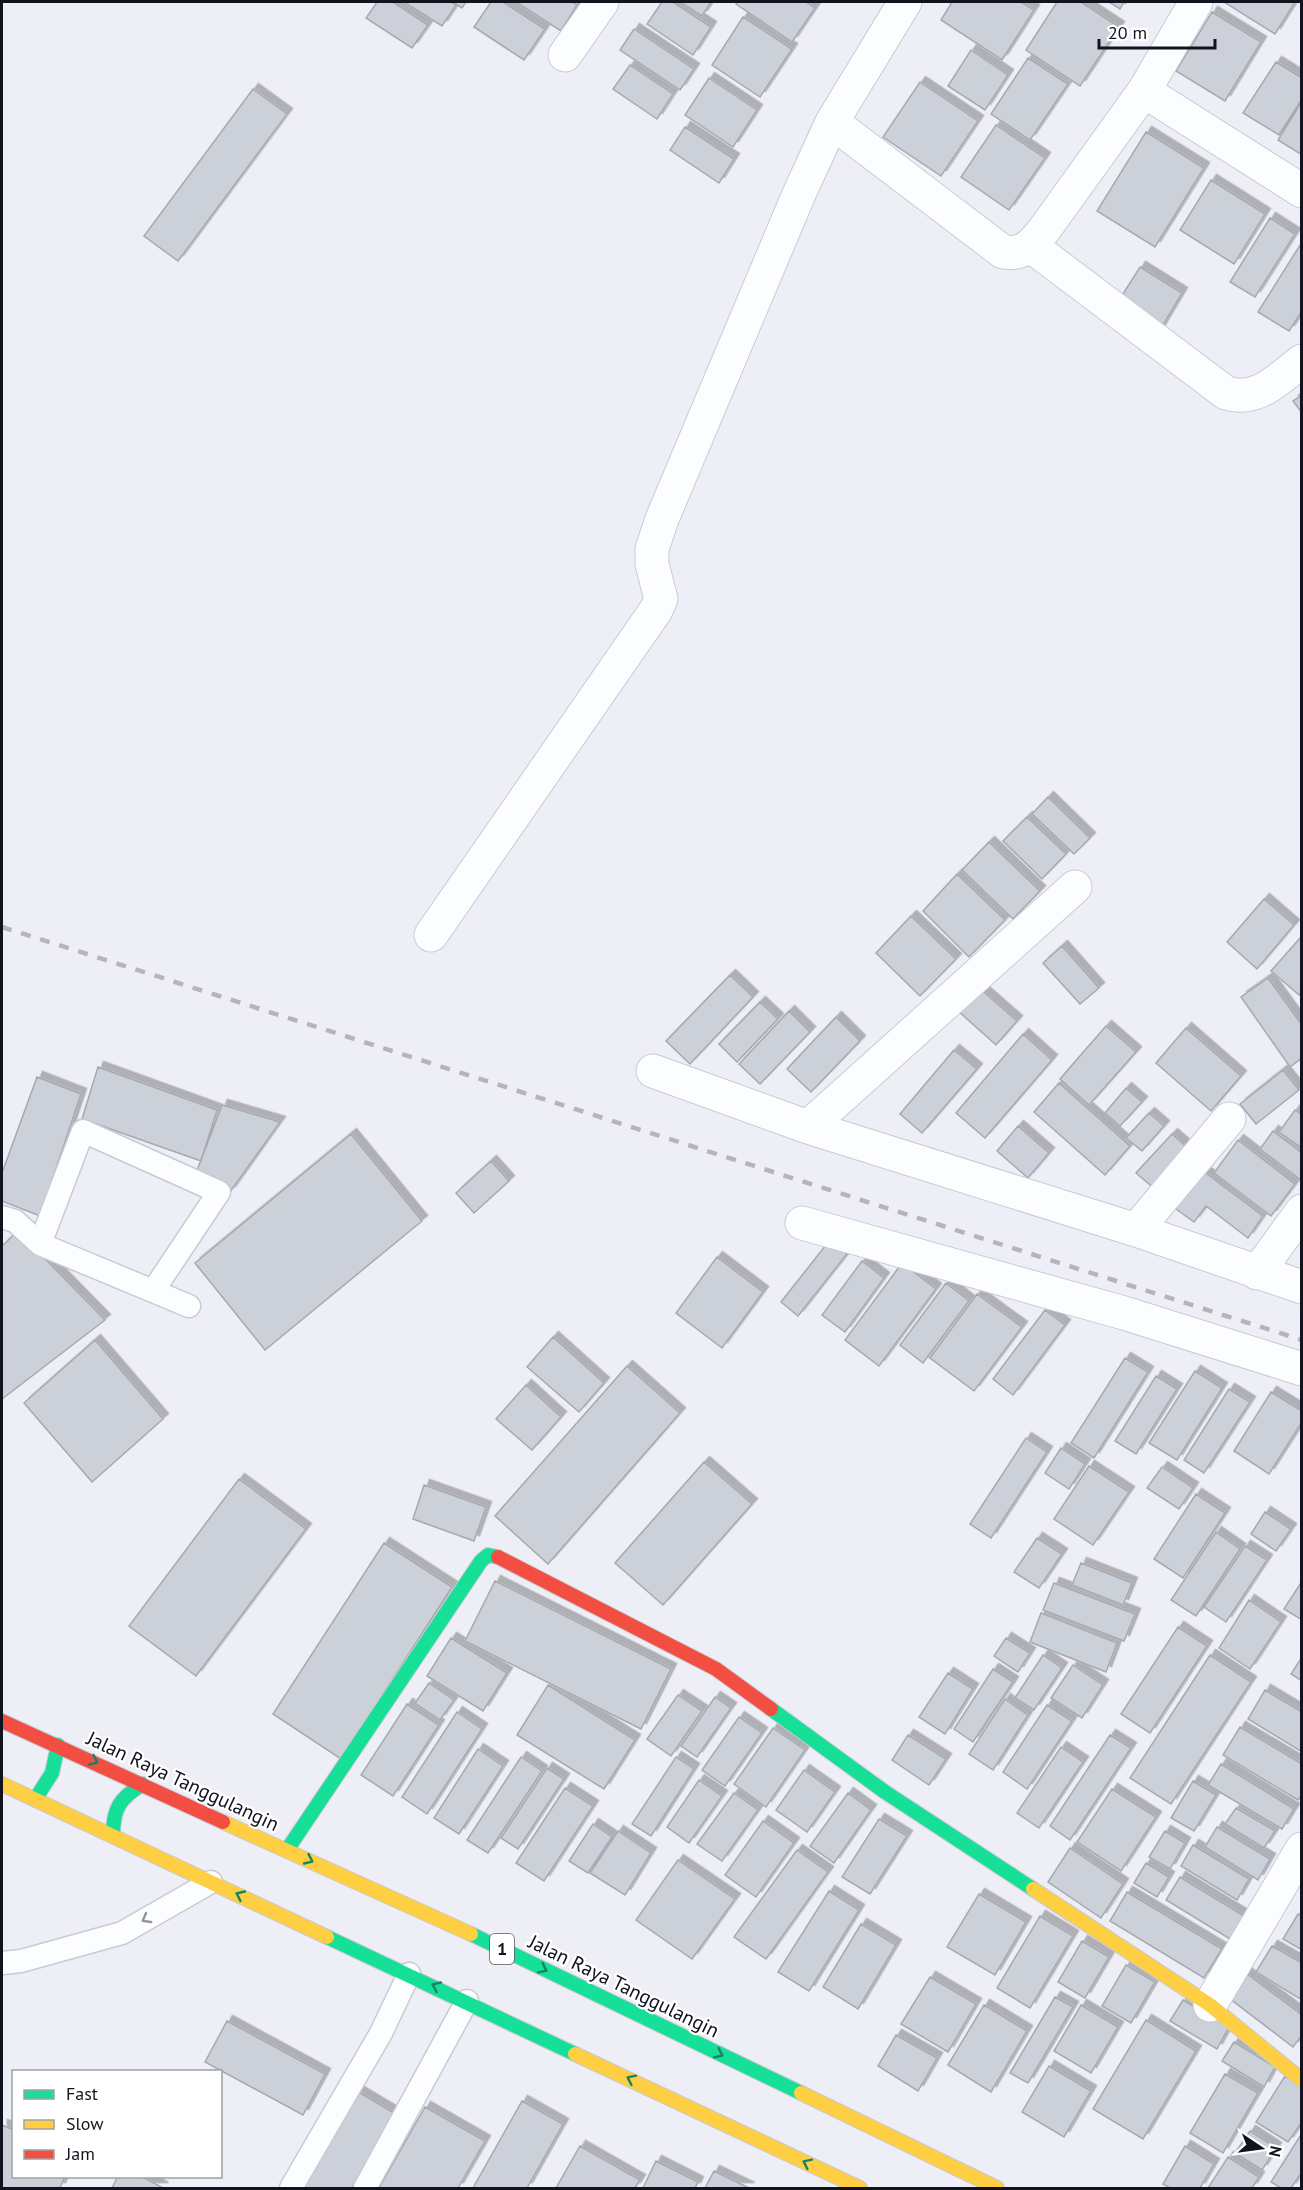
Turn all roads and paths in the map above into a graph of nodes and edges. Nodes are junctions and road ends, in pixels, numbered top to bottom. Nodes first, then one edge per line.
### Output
1 (602, 2) edge
2 (905, 2) edge
3 (1196, 2) edge
4 (566, 56) dead end
5 (1144, 91) junction
6 (832, 122) junction
7 (1302, 191) edge
8 (1031, 246) junction
9 (1302, 361) edge
10 (1075, 887) dead end
11 (431, 935) dead end
12 (652, 1071) dead end
13 (1228, 1119) dead end
14 (808, 1127) junction
15 (1302, 1211) edge
16 (2, 1217) edge
17 (802, 1223) dead end
18 (1136, 1230) junction
19 (40, 1244) junction
20 (1257, 1273) junction
21 (1302, 1287) edge
22 (153, 1291) junction
23 (189, 1306) dead end
24 (1302, 1369) edge
25 (2, 1721) edge
26 (58, 1745) junction
27 (2, 1784) edge
28 (143, 1784) junction
29 (36, 1798) junction
30 (113, 1835) junction
31 (1302, 1849) edge
32 (287, 1850) junction
33 (212, 1882) junction
34 (2, 1963) edge
35 (409, 1974) junction
36 (467, 2001) junction
37 (1210, 2005) junction
38 (1302, 2080) edge
39 (291, 2188) edge
40 (365, 2188) edge
41 (860, 2188) edge
42 (997, 2188) edge

1 - 4 street
2 - 6 street
3 - 5 street
5 - 7 street
5 - 8 street
6 - 8 street
6 - 11 street
8 - 9 street
10 - 14 street
12 - 14 street
13 - 18 street
14 - 18 street
15 - 20 street
16 - 19 lane
17 - 24 street
18 - 20 street
19 - 22 lane
19 - 22 lane
20 - 21 street
22 - 23 lane
25 - 26 main road, Jalan Raya Tanggulangin / 1
26 -> 28 main road, Jalan Raya Tanggulangin / 1
26 - 29 main road
27 - 29 main road
28 - 30 main road
28 - 32 main road, Jalan Raya Tanggulangin / 1
29 - 30 main road
30 - 33 main road
31 - 37 street
32 - 37 main road
32 -> 42 main road, Jalan Raya Tanggulangin / 1
33 -> 34 lane
35 -> 33 main road
36 -> 35 main road
35 - 39 lane
36 - 40 lane
41 -> 36 main road
37 - 38 main road

